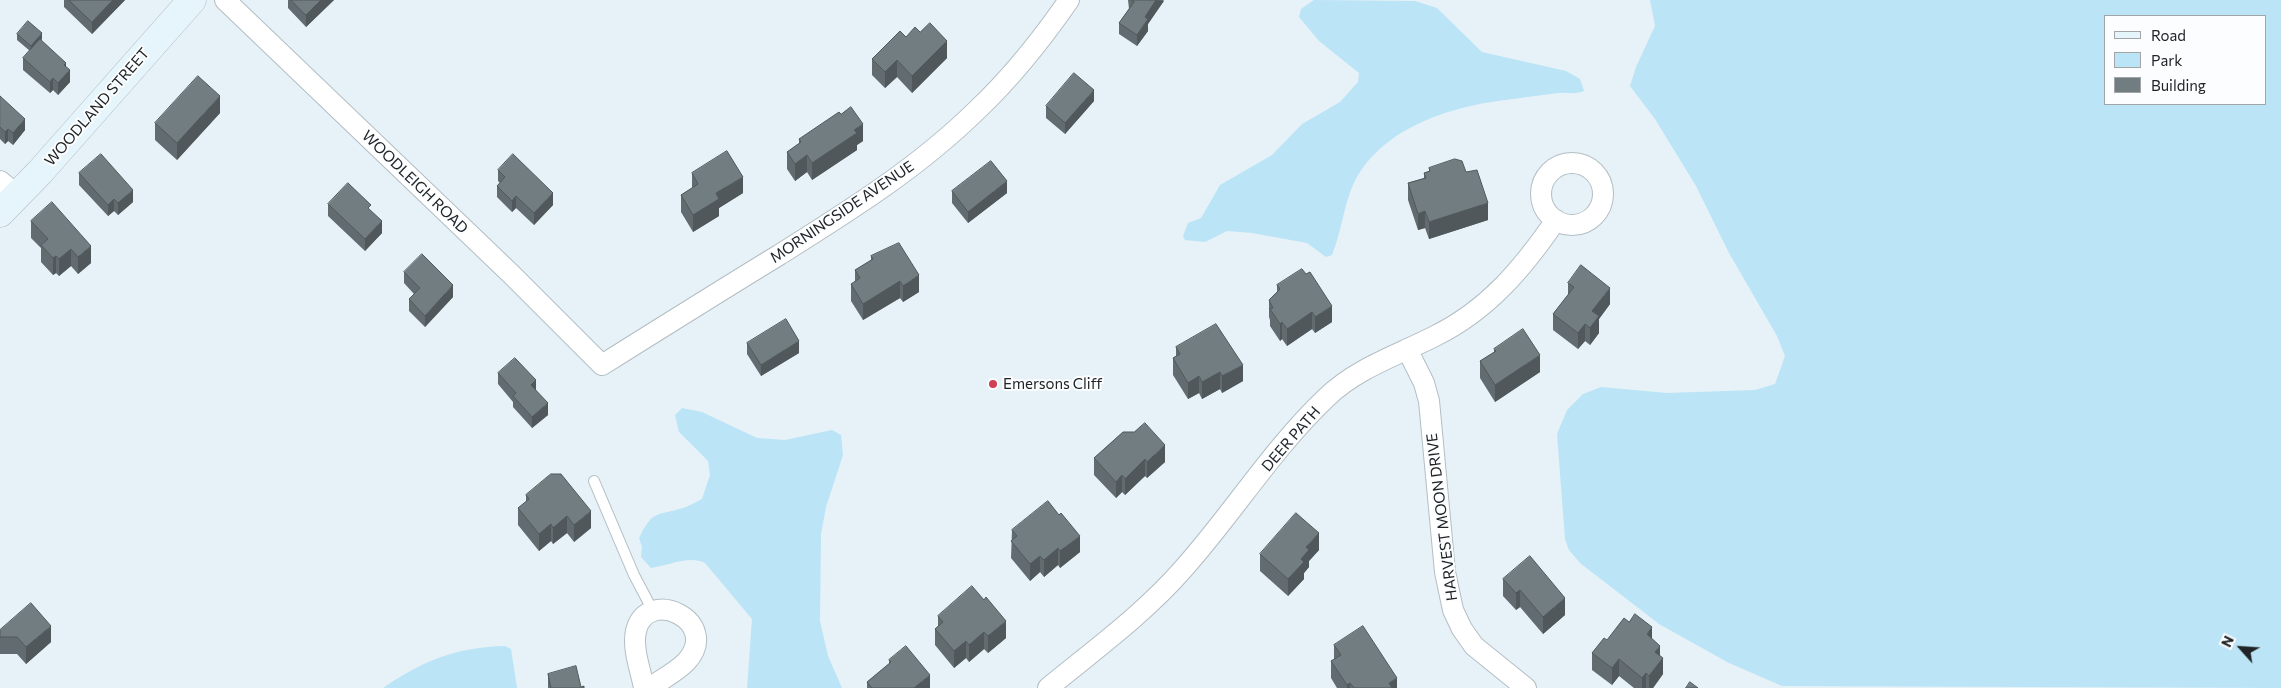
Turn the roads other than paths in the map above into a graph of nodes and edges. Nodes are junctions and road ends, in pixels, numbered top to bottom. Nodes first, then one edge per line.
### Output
1 (192, 0) edge
2 (225, 0) edge
3 (1069, 0) edge
4 (6, 197) edge
5 (1556, 220) dead end
6 (1407, 349) junction
7 (602, 365) joint
8 (594, 481) dead end
9 (653, 611) junction
10 (644, 688) edge
11 (648, 688) edge
12 (1048, 688) edge
13 (1526, 688) edge

1 - 4 street, WOODLAND STREET
2 - 7 street, WOODLEIGH ROAD
3 - 7 street, MORNINGSIDE AVENUE
5 - 6 street, DEER PATH
6 - 12 street, DEER PATH
6 - 13 street, HARVEST MOON DRIVE
8 - 9 lane
9 - 10 street
9 - 11 street

